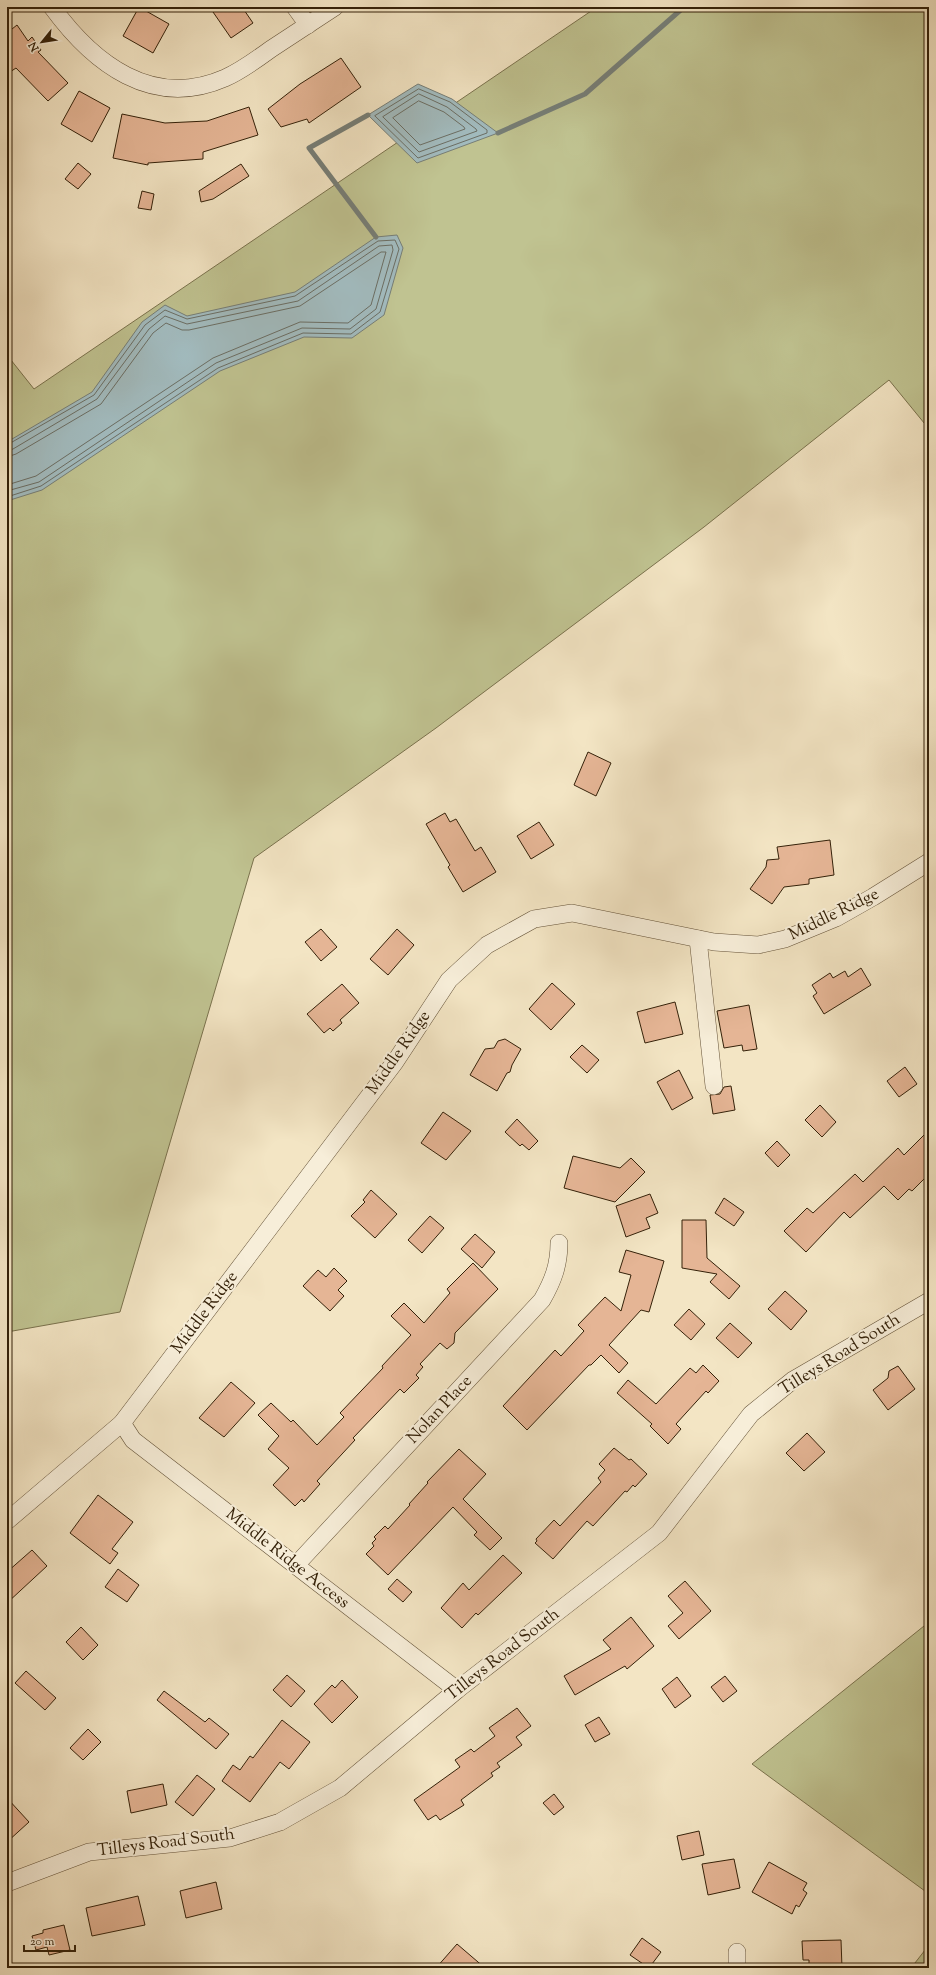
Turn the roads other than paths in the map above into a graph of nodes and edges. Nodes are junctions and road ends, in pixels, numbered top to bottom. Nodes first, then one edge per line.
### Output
1 (52, 7) edge
2 (295, 7) edge
3 (335, 7) edge
4 (308, 25) junction
5 (929, 862) edge
6 (698, 939) junction
7 (714, 1086) dead end
8 (560, 1243) dead end
9 (929, 1300) edge
10 (122, 1423) junction
11 (7, 1521) edge
12 (296, 1565) junction
13 (457, 1690) junction
14 (7, 1883) edge

1 - 4 street
2 - 4 street
3 - 4 street
5 - 6 street, Middle Ridge
6 - 7 street
6 - 10 street, Middle Ridge
8 - 12 street, Nolan Place
9 - 13 street, Tilleys Road South
10 - 11 street, Middle Ridge
10 - 12 street, Middle Ridge Access
12 - 13 street, Middle Ridge Access
13 - 14 street, Tilleys Road South

